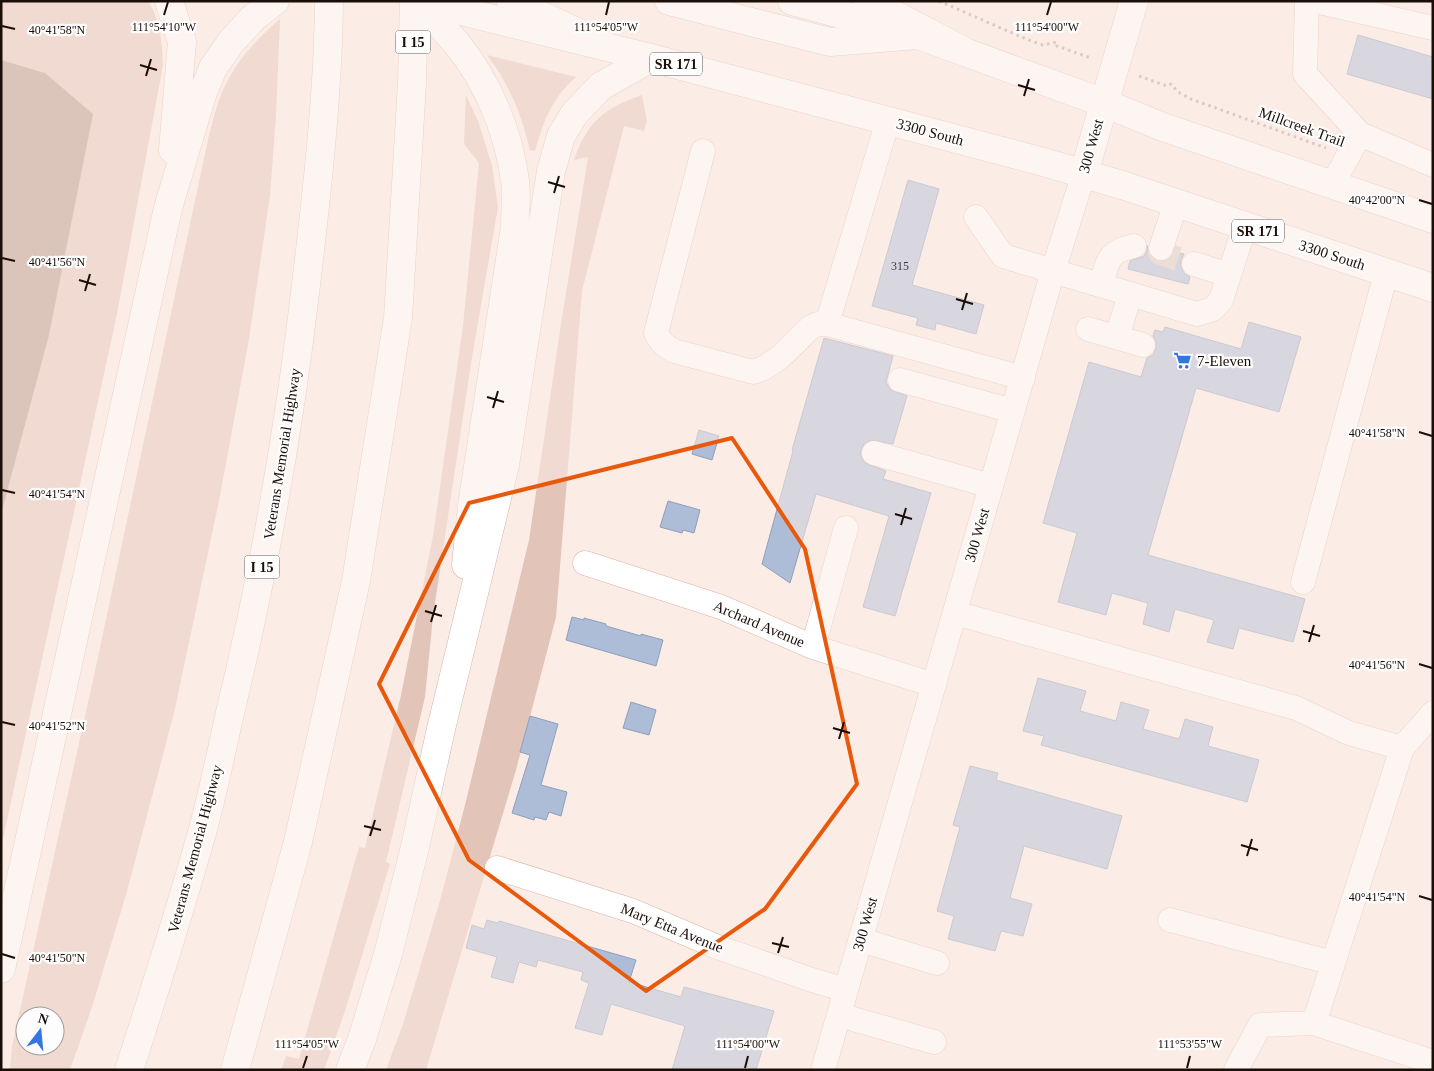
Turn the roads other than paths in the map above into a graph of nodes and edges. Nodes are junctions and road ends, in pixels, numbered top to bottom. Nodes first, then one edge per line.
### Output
1 (170, 1) edge
2 (275, 1) edge
3 (329, 1) edge
4 (414, 1) edge
5 (419, 1) edge
6 (512, 1) edge
7 (669, 1) edge
8 (792, 1) edge
9 (868, 1) edge
10 (1134, 1) edge
11 (1307, 1) edge
12 (1314, 1) edge
13 (1433, 28) edge
14 (918, 35) junction
15 (608, 47) junction
16 (962, 50) junction
17 (652, 58) junction
18 (1104, 103) junction
19 (888, 120) junction
20 (1360, 134) junction
21 (703, 151) dead end
22 (1433, 165) edge
23 (1084, 173) junction
24 (1332, 185) junction
25 (1176, 203) junction
26 (168, 208) junction
27 (976, 218) dead end
28 (1433, 219) edge
29 (1245, 226) junction
30 (1134, 246) dead end
31 (1161, 248) dead end
32 (1194, 264) tunnel mouth
33 (1053, 271) junction
34 (1386, 273) junction
35 (1229, 275) junction
36 (1101, 286) junction
37 (1433, 288) edge
38 (1130, 294) junction
39 (826, 324) junction
40 (1088, 329) dead end
41 (1117, 337) junction
42 (1143, 345) dead end
43 (1022, 378) junction
44 (900, 380) dead end
45 (1013, 411) junction
46 (874, 453) dead end
47 (991, 486) junction
48 (846, 528) dead end
49 (584, 563) dead end
50 (1303, 582) dead end
51 (955, 613) junction
52 (813, 647) junction
53 (456, 669) junction
54 (934, 685) junction
55 (1433, 713) edge
56 (1402, 748) junction
57 (497, 868) dead end
58 (1170, 920) dead end
59 (860, 940) junction
60 (936, 963) dead end
61 (1333, 963) junction
62 (1, 968) edge
63 (846, 990) junction
64 (839, 1015) junction
65 (1314, 1023) junction
66 (934, 1042) dead end
67 (1433, 1062) edge
68 (128, 1070) edge
69 (235, 1070) edge
70 (350, 1070) edge
71 (823, 1070) edge
72 (1236, 1070) edge

1 - 26 main road
2 - 26 main road
3 - 68 main road, Veterans Memorial Highway / I 15
4 - 69 main road, I 15
5 - 15 main road, 3300 South / SR 171
5 - 53 main road
6 - 15 main road
7 - 14 main road
8 - 14 main road
9 - 16 main road
10 - 18 main road, 300 West
11 - 20 street
12 - 13 street
14 - 16 main road
15 - 17 main road, 3300 South / SR 171
16 - 18 main road
17 - 19 main road, 3300 South / SR 171
17 - 53 main road
18 - 23 main road, 300 West
18 - 24 main road
19 - 23 main road, 3300 South / SR 171
19 - 39 street
20 - 22 street
20 - 24 street
21 - 39 street
23 - 25 main road, 3300 South / SR 171
23 - 33 street, 300 West
24 - 28 main road
25 - 29 main road, 3300 South / SR 171
25 - 31 street
26 - 62 main road
27 - 33 street
29 - 34 main road, 3300 South / SR 171
29 - 35 street
30 - 36 street
32 - 35 street
33 - 36 street
33 - 43 street, 300 West
34 - 37 main road, 3300 South / SR 171
34 - 50 street
35 - 38 street
36 - 38 street
38 - 41 street
39 - 43 street
40 - 41 street
41 - 42 street
43 - 45 street, 300 West
44 - 45 street
45 - 47 street, 300 West
46 - 47 street
47 - 51 street, 300 West
48 - 52 street
49 - 52 street, Archard Avenue
51 - 54 street, 300 West
51 - 56 street
52 - 54 street, Archard Avenue
53 - 70 main road
54 - 59 street, 300 West
55 - 56 street
56 - 61 street
57 - 63 street, Mary Etta Avenue
58 - 61 street
59 - 60 street
59 - 63 street, 300 West
61 - 65 street
63 - 64 street, 300 West
64 - 66 street
64 - 71 street, 300 West
65 - 67 street
65 - 72 street

